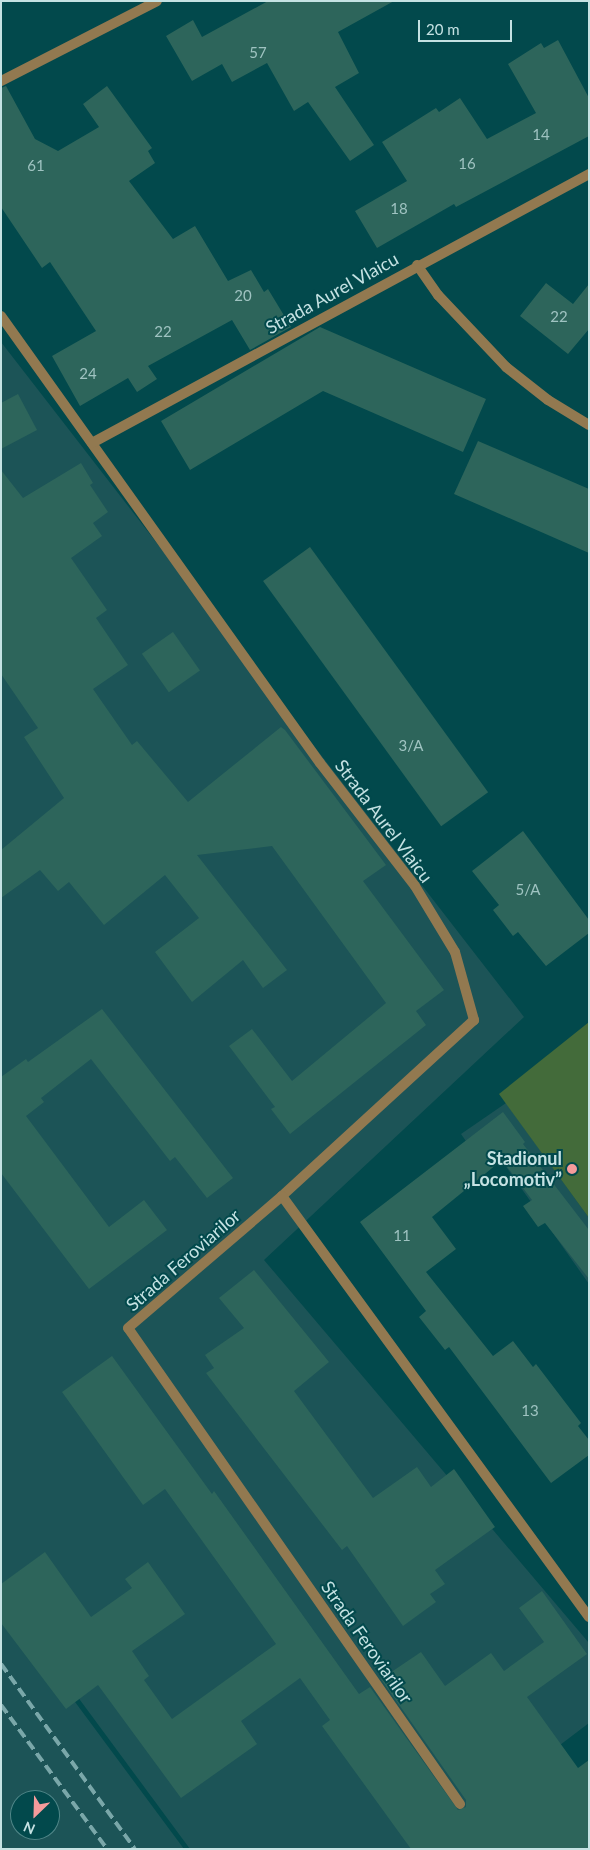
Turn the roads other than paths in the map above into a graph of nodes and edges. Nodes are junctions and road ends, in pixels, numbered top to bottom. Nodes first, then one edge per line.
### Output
1 (157, 1) edge
2 (1, 81) edge
3 (589, 174) edge
4 (417, 265) junction
5 (1, 316) edge
6 (589, 425) edge
7 (92, 442) junction
8 (282, 1196) junction
9 (589, 1617) edge
10 (460, 1804) dead end

1 - 2 street
3 - 4 street, Strada Aurel Vlaicu
4 - 6 street
4 - 7 street, Strada Aurel Vlaicu
5 - 7 street, Strada Aurel Vlaicu
7 - 8 street, Strada Aurel Vlaicu
8 - 9 street
8 - 10 street, Strada Feroviarilor

